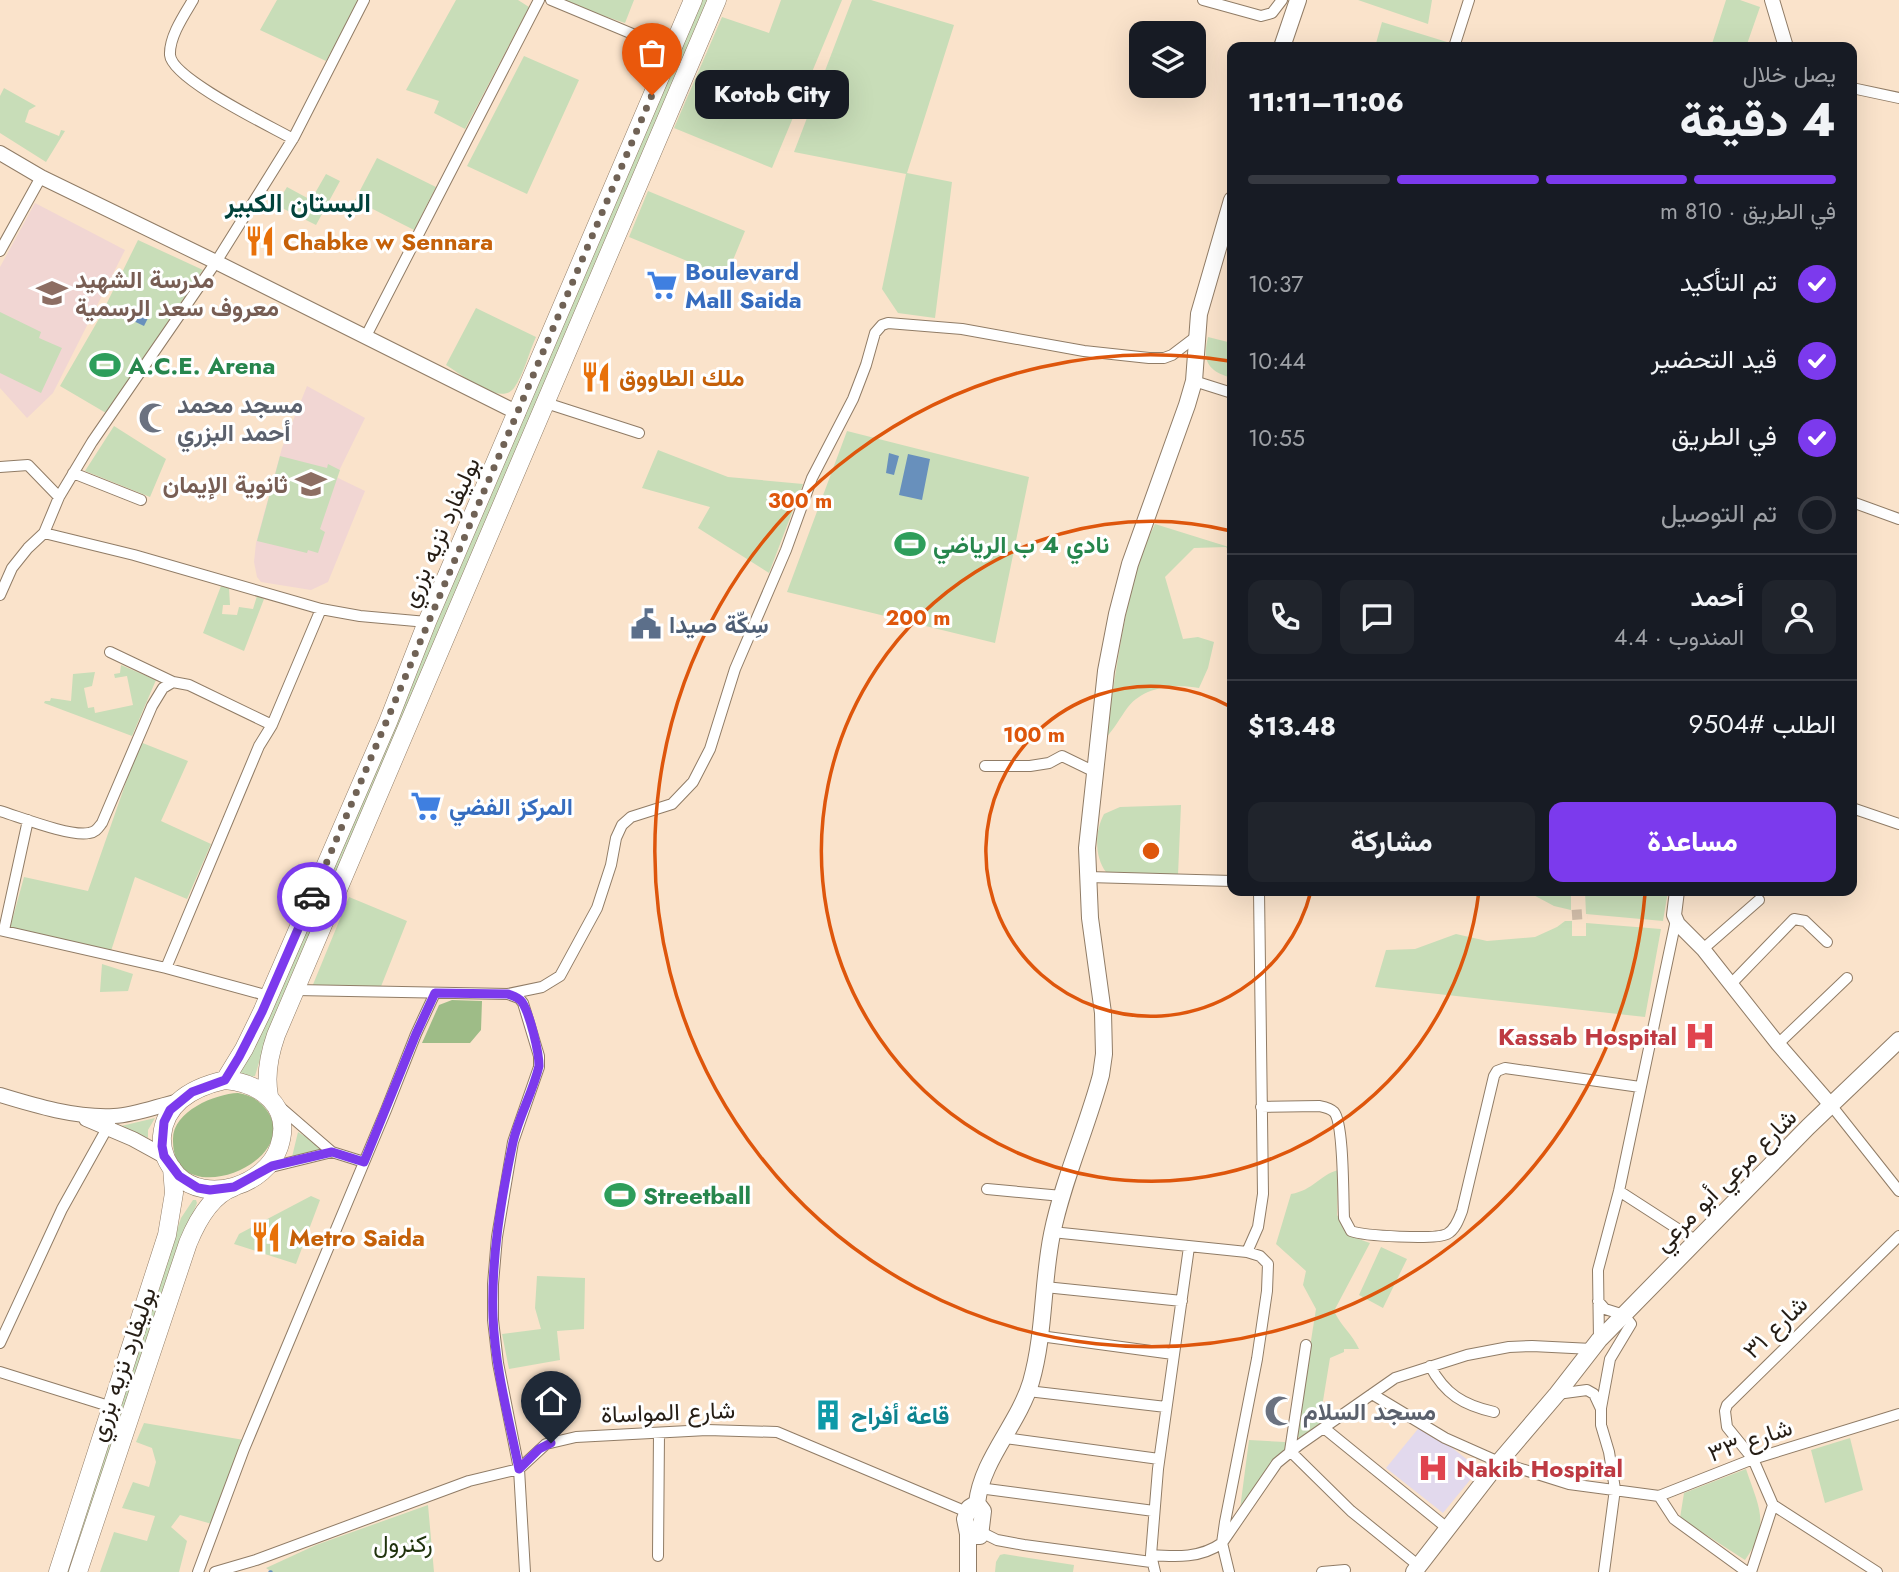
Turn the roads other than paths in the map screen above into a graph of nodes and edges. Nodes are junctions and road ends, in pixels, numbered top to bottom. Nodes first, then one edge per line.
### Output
1 (192, 0) edge
2 (364, 0) edge
3 (539, 0) edge
4 (551, 0) edge
5 (693, 0) edge
6 (717, 0) edge
7 (1203, 0) edge
8 (1282, 0) edge
9 (1298, 0) edge
10 (1469, 0) edge
11 (1772, 0) edge
12 (1284, 42) edge
13 (1456, 42) edge
14 (1785, 42) edge
15 (671, 50) junction
16 (1857, 89) edge
17 (1899, 97) edge
18 (293, 139) junction
19 (0, 153) edge
20 (41, 177) junction
21 (1227, 217) edge
22 (0, 251) edge
23 (216, 262) junction
24 (366, 336) junction
25 (1197, 336) junction
26 (1194, 381) junction
27 (1227, 391) edge
28 (546, 402) junction
29 (518, 413) junction
30 (639, 433) dead end
31 (0, 467) edge
32 (74, 473) junction
33 (59, 496) junction
34 (141, 500) dead end
35 (1857, 504) edge
36 (1899, 519) edge
37 (44, 533) junction
38 (0, 594) edge
39 (321, 609) junction
40 (427, 622) junction
41 (110, 652) dead end
42 (173, 682) junction
43 (272, 725) junction
44 (985, 766) dead end
45 (1095, 772) junction
46 (1857, 810) edge
47 (0, 811) edge
48 (28, 820) junction
49 (1899, 824) edge
50 (1088, 877) junction
51 (1227, 881) edge
52 (1259, 896) edge
53 (1677, 896) edge
54 (1759, 900) dead end
55 (1675, 916) junction
56 (2, 930) edge
57 (1827, 942) dead end
58 (1703, 949) junction
59 (166, 968) junction
60 (1847, 978) dead end
61 (1731, 984) junction
62 (296, 990) junction
63 (435, 993) junction
64 (508, 994) junction
65 (269, 996) junction
66 (1899, 1040) edge
67 (1778, 1044) junction
68 (225, 1080) junction
69 (1640, 1087) junction
70 (0, 1095) edge
71 (272, 1100) junction
72 (179, 1101) junction
73 (1831, 1105) junction
74 (1261, 1107) junction
75 (111, 1122) junction
76 (332, 1152) junction
77 (168, 1162) junction
78 (364, 1162) junction
79 (261, 1172) junction
80 (234, 1187) junction
81 (987, 1189) dead end
82 (1619, 1191) junction
83 (1899, 1191) edge
84 (1062, 1196) junction
85 (1052, 1232) junction
86 (1899, 1236) edge
87 (1698, 1242) junction
88 (1189, 1247) junction
89 (1247, 1252) junction
90 (1045, 1287) junction
91 (1182, 1301) junction
92 (1598, 1301) junction
93 (1625, 1315) junction
94 (1040, 1336) junction
95 (0, 1343) edge
96 (1306, 1345) dead end
97 (1583, 1351) junction
98 (1173, 1354) junction
99 (1430, 1366) junction
100 (0, 1372) edge
101 (1028, 1391) junction
102 (1372, 1394) junction
103 (1557, 1394) junction
104 (112, 1407) junction
105 (1166, 1407) junction
106 (1601, 1409) junction
107 (1494, 1412) dead end
108 (1899, 1414) edge
109 (1324, 1428) junction
110 (659, 1433) junction
111 (1006, 1438) junction
112 (1290, 1451) junction
113 (1159, 1459) junction
114 (1753, 1459) junction
115 (1499, 1462) junction
116 (519, 1469) junction
117 (1615, 1489) junction
118 (1659, 1496) junction
119 (974, 1501) junction
120 (1773, 1505) junction
121 (1154, 1511) junction
122 (1447, 1528) junction
123 (976, 1534) junction
124 (1223, 1543) junction
125 (658, 1556) dead end
126 (1152, 1563) edge
127 (1416, 1569) edge
128 (1345, 1570) dead end
129 (58, 1572) edge
130 (78, 1572) edge
131 (198, 1572) edge
132 (215, 1572) edge
133 (525, 1572) edge
134 (970, 1572) edge
135 (1229, 1572) edge
136 (1322, 1572) edge
137 (1604, 1572) edge
138 (1749, 1572) edge
139 (1877, 1572) edge

1 - 18 street
2 - 18 street
3 - 24 street
4 - 15 street
5 - 15 highway, بوليفارد نزيه بزري
6 - 28 highway, بوليفارد نزيه بزري
7 - 8 street
9 - 12 main road
10 - 13 street
11 - 14 street
15 - 29 highway, بوليفارد نزيه بزري
16 - 17 street
18 - 23 street
19 - 20 street
20 - 22 street
20 - 23 street
21 - 25 main road
23 - 24 street
23 - 32 street
24 - 29 street
25 - 26 main road
25 - 64 street
26 - 27 street
26 - 45 main road
28 - 30 street
28 - 62 highway, بوليفارد نزيه بزري
29 - 40 highway, بوليفارد نزيه بزري
31 - 33 street
32 - 33 street
32 - 34 street
33 - 37 street
35 - 36 street
37 - 38 street
37 - 39 street
39 - 40 street
39 - 43 street
40 - 65 highway, بوليفارد نزيه بزري
41 - 42 street
42 - 43 street
42 - 48 street
43 - 59 street
44 - 45 street
45 - 50 main road
46 - 49 street
47 - 48 street
48 - 56 street
50 - 51 street
50 - 84 main road
52 - 74 street
53 - 55 street
54 - 58 street
55 - 58 street
55 - 69 street
56 - 59 street
57 - 61 street
58 - 61 street
59 - 65 street
60 - 67 street
61 - 67 street
62 - 63 street
62 - 71 highway, بوليفارد نزيه بزري
63 - 64 street
63 - 78 street
64 - 116 street
65 - 68 highway, بوليفارد نزيه بزري
66 - 73 main road, شارع مرعي أبو مرعي
67 - 73 street
68 - 71 highway
68 - 72 highway
69 - 74 street
69 - 82 street
70 - 75 street
71 - 76 street
71 - 79 highway
72 - 75 street
72 - 77 highway
73 - 83 street
73 - 87 main road, شارع مرعي أبو مرعي
74 - 89 street
75 - 77 street
75 - 95 street
76 - 78 street
76 - 79 street
77 - 80 highway
77 - 104 highway, بوليفارد نزيه بزري
78 - 131 street
79 - 80 highway
80 - 130 highway, بوليفارد نزيه بزري
81 - 84 street
82 - 87 street
82 - 92 street
84 - 85 main road
85 - 88 street
85 - 90 main road
86 - 114 street, شارع ٣١
87 - 93 main road, شارع مرعي أبو مرعي
88 - 89 street
88 - 91 street
89 - 124 street
90 - 91 street
90 - 94 main road
91 - 98 street
92 - 93 street
92 - 97 street
93 - 97 main road, شارع مرعي أبو مرعي
93 - 106 street
94 - 98 street
94 - 101 main road
96 - 112 street
97 - 99 street
97 - 103 main road, شارع مرعي أبو مرعي
98 - 105 street
99 - 102 street
99 - 107 street
100 - 104 street
101 - 105 street
101 - 111 main road
102 - 109 street
102 - 115 street
103 - 106 street
103 - 115 main road, شارع مرعي أبو مرعي
104 - 129 highway, بوليفارد نزيه بزري
105 - 113 street
106 - 117 street
108 - 114 street, شارع ٣٣
109 - 112 street
109 - 122 street
110 - 116 street, شارع المواساة
110 - 119 street, شارع المواساة
110 - 125 street
111 - 113 street
111 - 119 main road
112 - 124 street
112 - 127 street
113 - 121 street
114 - 118 street, شارع ٣٣
114 - 120 street, شارع ٣١
115 - 117 street
115 - 122 main road, شارع مرعي أبو مرعي
116 - 132 street, شارع المواساة
116 - 133 street
117 - 118 street
117 - 137 street
118 - 138 street
119 - 121 street, شارع المواساة
119 - 123 main road
120 - 138 street
120 - 139 street
121 - 126 street
122 - 127 main road, شارع مرعي أبو مرعي
123 - 126 street
123 - 134 main road
124 - 126 street
124 - 135 street
128 - 136 street

